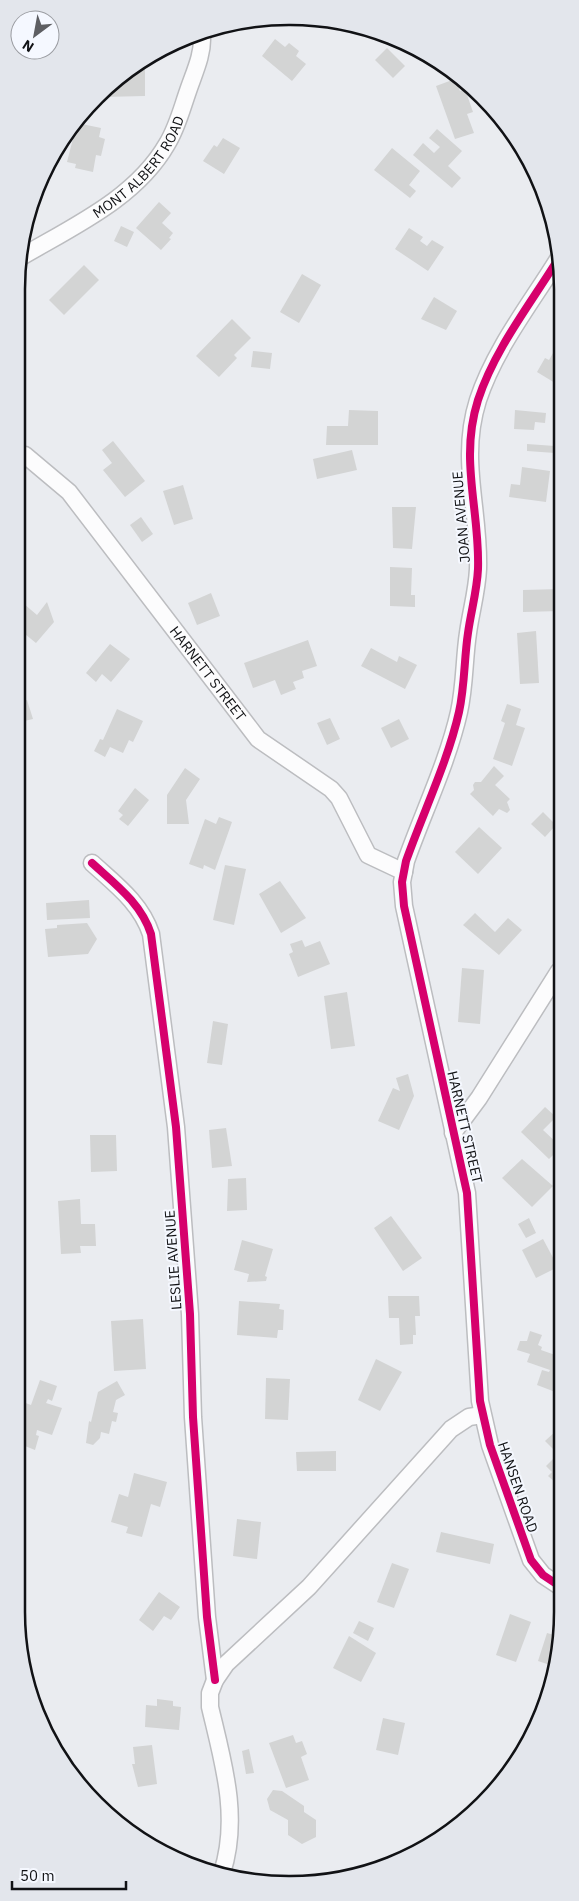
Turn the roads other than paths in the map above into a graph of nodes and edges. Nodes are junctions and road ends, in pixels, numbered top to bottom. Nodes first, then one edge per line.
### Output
1 (202, 40) edge
2 (27, 254) edge
3 (553, 268) edge
4 (25, 455) dead end
5 (410, 849) joint
6 (92, 863) dead end
7 (404, 872) junction
8 (554, 979) edge
9 (453, 1133) junction
10 (482, 1415) junction
11 (554, 1581) edge
12 (214, 1680) junction
13 (223, 1867) edge

1 - 2 street, MONT ALBERT ROAD
3 - 5 street, JOAN AVENUE
4 - 7 street, HARNETT STREET
5 - 7 street, HARNETT STREET
6 - 12 street, LESLIE AVENUE
7 - 9 street, HARNETT STREET
8 - 9 street
9 - 10 street, HARNETT STREET
10 - 11 street, HANSEN ROAD
10 - 12 street
12 - 13 street

